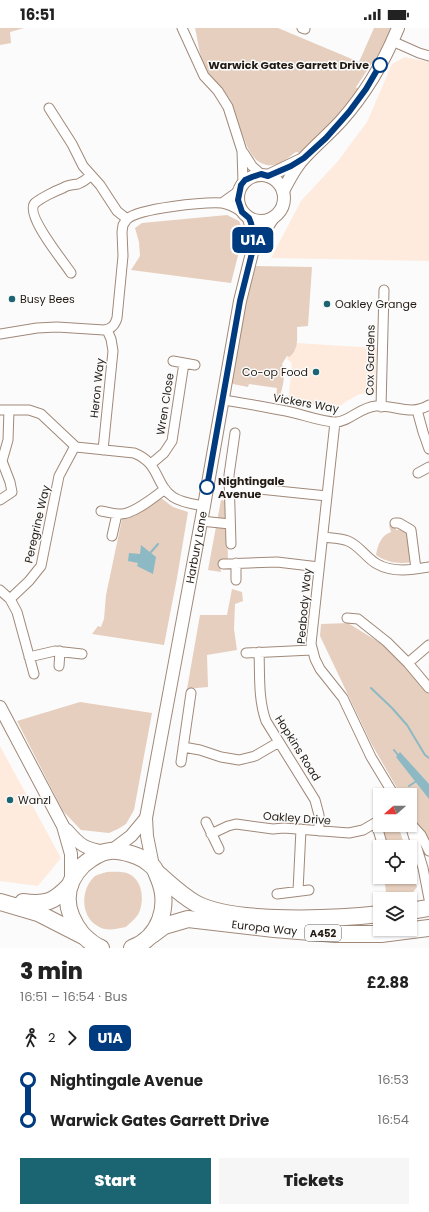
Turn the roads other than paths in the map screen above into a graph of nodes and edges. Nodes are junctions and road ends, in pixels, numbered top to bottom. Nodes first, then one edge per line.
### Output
1 (182, 28) edge
2 (398, 28) edge
3 (392, 42) junction
4 (429, 56) edge
5 (49, 108) dead end
6 (242, 151) junction
7 (304, 158) junction
8 (265, 175) junction
9 (91, 176) junction
10 (241, 186) junction
11 (283, 191) junction
12 (222, 203) junction
13 (246, 215) junction
14 (127, 219) junction
15 (272, 219) junction
16 (252, 253) junction
17 (71, 273) dead end
18 (384, 290) dead end
19 (107, 330) junction
20 (0, 334) edge
21 (173, 361) dead end
22 (184, 363) junction
23 (196, 365) dead end
24 (222, 400) junction
25 (429, 405) edge
26 (381, 407) junction
27 (5, 410) edge
28 (417, 410) junction
29 (335, 422) junction
30 (235, 433) dead end
31 (74, 446) junction
32 (429, 449) edge
33 (103, 450) junction
34 (1, 462) edge
35 (151, 464) junction
36 (429, 467) edge
37 (418, 473) dead end
38 (229, 486) junction
39 (165, 489) junction
40 (328, 496) junction
41 (0, 500) edge
42 (204, 506) junction
43 (102, 511) dead end
44 (116, 514) junction
45 (201, 521) junction
46 (395, 523) dead end
47 (230, 524) junction
48 (112, 536) dead end
49 (323, 537) junction
50 (231, 544) dead end
51 (223, 564) dead end
52 (236, 564) junction
53 (319, 567) junction
54 (429, 567) edge
55 (416, 569) junction
56 (236, 580) dead end
57 (0, 590) edge
58 (10, 599) junction
59 (347, 618) dead end
60 (429, 645) edge
61 (312, 650) junction
62 (60, 651) junction
63 (259, 652) junction
64 (246, 653) dead end
65 (82, 654) dead end
66 (29, 657) junction
67 (408, 663) junction
68 (58, 666) dead end
69 (34, 674) dead end
70 (429, 688) edge
71 (191, 693) dead end
72 (0, 707) edge
73 (279, 742) junction
74 (183, 747) junction
75 (181, 762) dead end
76 (390, 788) edge
77 (146, 818) junction
78 (206, 822) dead end
79 (373, 824) edge
80 (63, 826) junction
81 (301, 830) junction
82 (417, 830) edge
83 (319, 831) junction
84 (412, 832) edge
85 (211, 834) junction
86 (219, 849) dead end
87 (108, 851) junction
88 (429, 851) edge
89 (155, 870) junction
90 (70, 883) junction
91 (309, 890) dead end
92 (298, 891) junction
93 (277, 894) dead end
94 (0, 897) edge
95 (429, 900) edge
96 (0, 902) edge
97 (429, 908) edge
98 (417, 910) edge
99 (373, 915) edge
100 (283, 918) junction
101 (429, 919) edge
102 (417, 920) edge
103 (373, 923) edge
104 (429, 928) edge
105 (147, 941) edge
106 (94, 944) edge
107 (132, 948) edge

1 - 6 street
2 - 3 street
3 - 4 street
3 - 7 street
5 - 9 street
6 - 8 street
6 - 10 street
7 - 8 street
7 - 11 street
8 - 10 street
8 - 11 street
9 - 14 street
9 - 17 street
10 - 12 street
10 - 13 street
11 - 15 street
12 - 13 street
12 - 14 street
13 - 15 street
13 - 16 street, Harbury Lane
14 - 19 street
15 - 16 street, Harbury Lane
16 - 24 street, Harbury Lane
18 - 26 street, Cox Gardens
19 - 20 street
19 - 33 street, Heron Way
21 - 22 street, Wren Close
22 - 23 street, Wren Close
22 - 35 street, Wren Close
24 - 29 street, Vickers Way
24 - 42 street, Harbury Lane
25 - 28 street, Vickers Way
26 - 28 street, Vickers Way
26 - 29 street, Vickers Way
27 - 31 street
27 - 34 street
28 - 32 street
29 - 40 street, Peabody Way
30 - 38 street
31 - 33 street
31 - 58 street, Peregrine Way
33 - 35 street
34 - 41 street
35 - 39 street
36 - 37 street
38 - 40 street
38 - 47 street
39 - 42 street
39 - 44 street
40 - 49 street, Peabody Way
42 - 45 street, Harbury Lane
43 - 44 street
44 - 48 street
45 - 47 street
45 - 77 street, Harbury Lane
46 - 55 street
47 - 50 street
49 - 53 street, Peabody Way
49 - 55 street
51 - 52 street
52 - 53 street
52 - 56 street
53 - 61 street, Peabody Way
54 - 55 street
57 - 58 street
58 - 66 street
59 - 67 street
60 - 67 street
61 - 63 street
61 - 76 street, Peabody Way
62 - 65 street
62 - 66 street
62 - 68 street
63 - 64 street
63 - 73 street, Hopkins Road
66 - 69 street
67 - 70 street
71 - 74 street
72 - 80 street
73 - 74 street
73 - 83 street, Hopkins Road
74 - 75 street
77 - 87 street, Harbury Lane
77 - 89 street, Harbury Lane
78 - 85 street
79 - 83 street, Oakley Drive
80 - 87 street
80 - 90 street
81 - 83 street, Oakley Drive
81 - 85 street, Oakley Drive
81 - 92 street
82 - 88 street
84 - 95 street
85 - 86 street
87 - 89 highway, Europa Way
87 - 90 highway
89 - 100 highway, Europa Way / A452
89 - 105 highway
90 - 94 highway
90 - 106 highway
91 - 92 street
92 - 93 street
96 - 106 highway
97 - 98 highway
99 - 100 highway, Europa Way / A452
100 - 103 highway
101 - 102 highway
104 - 105 highway, Europa Way / A452
105 - 107 highway, Europa Way

